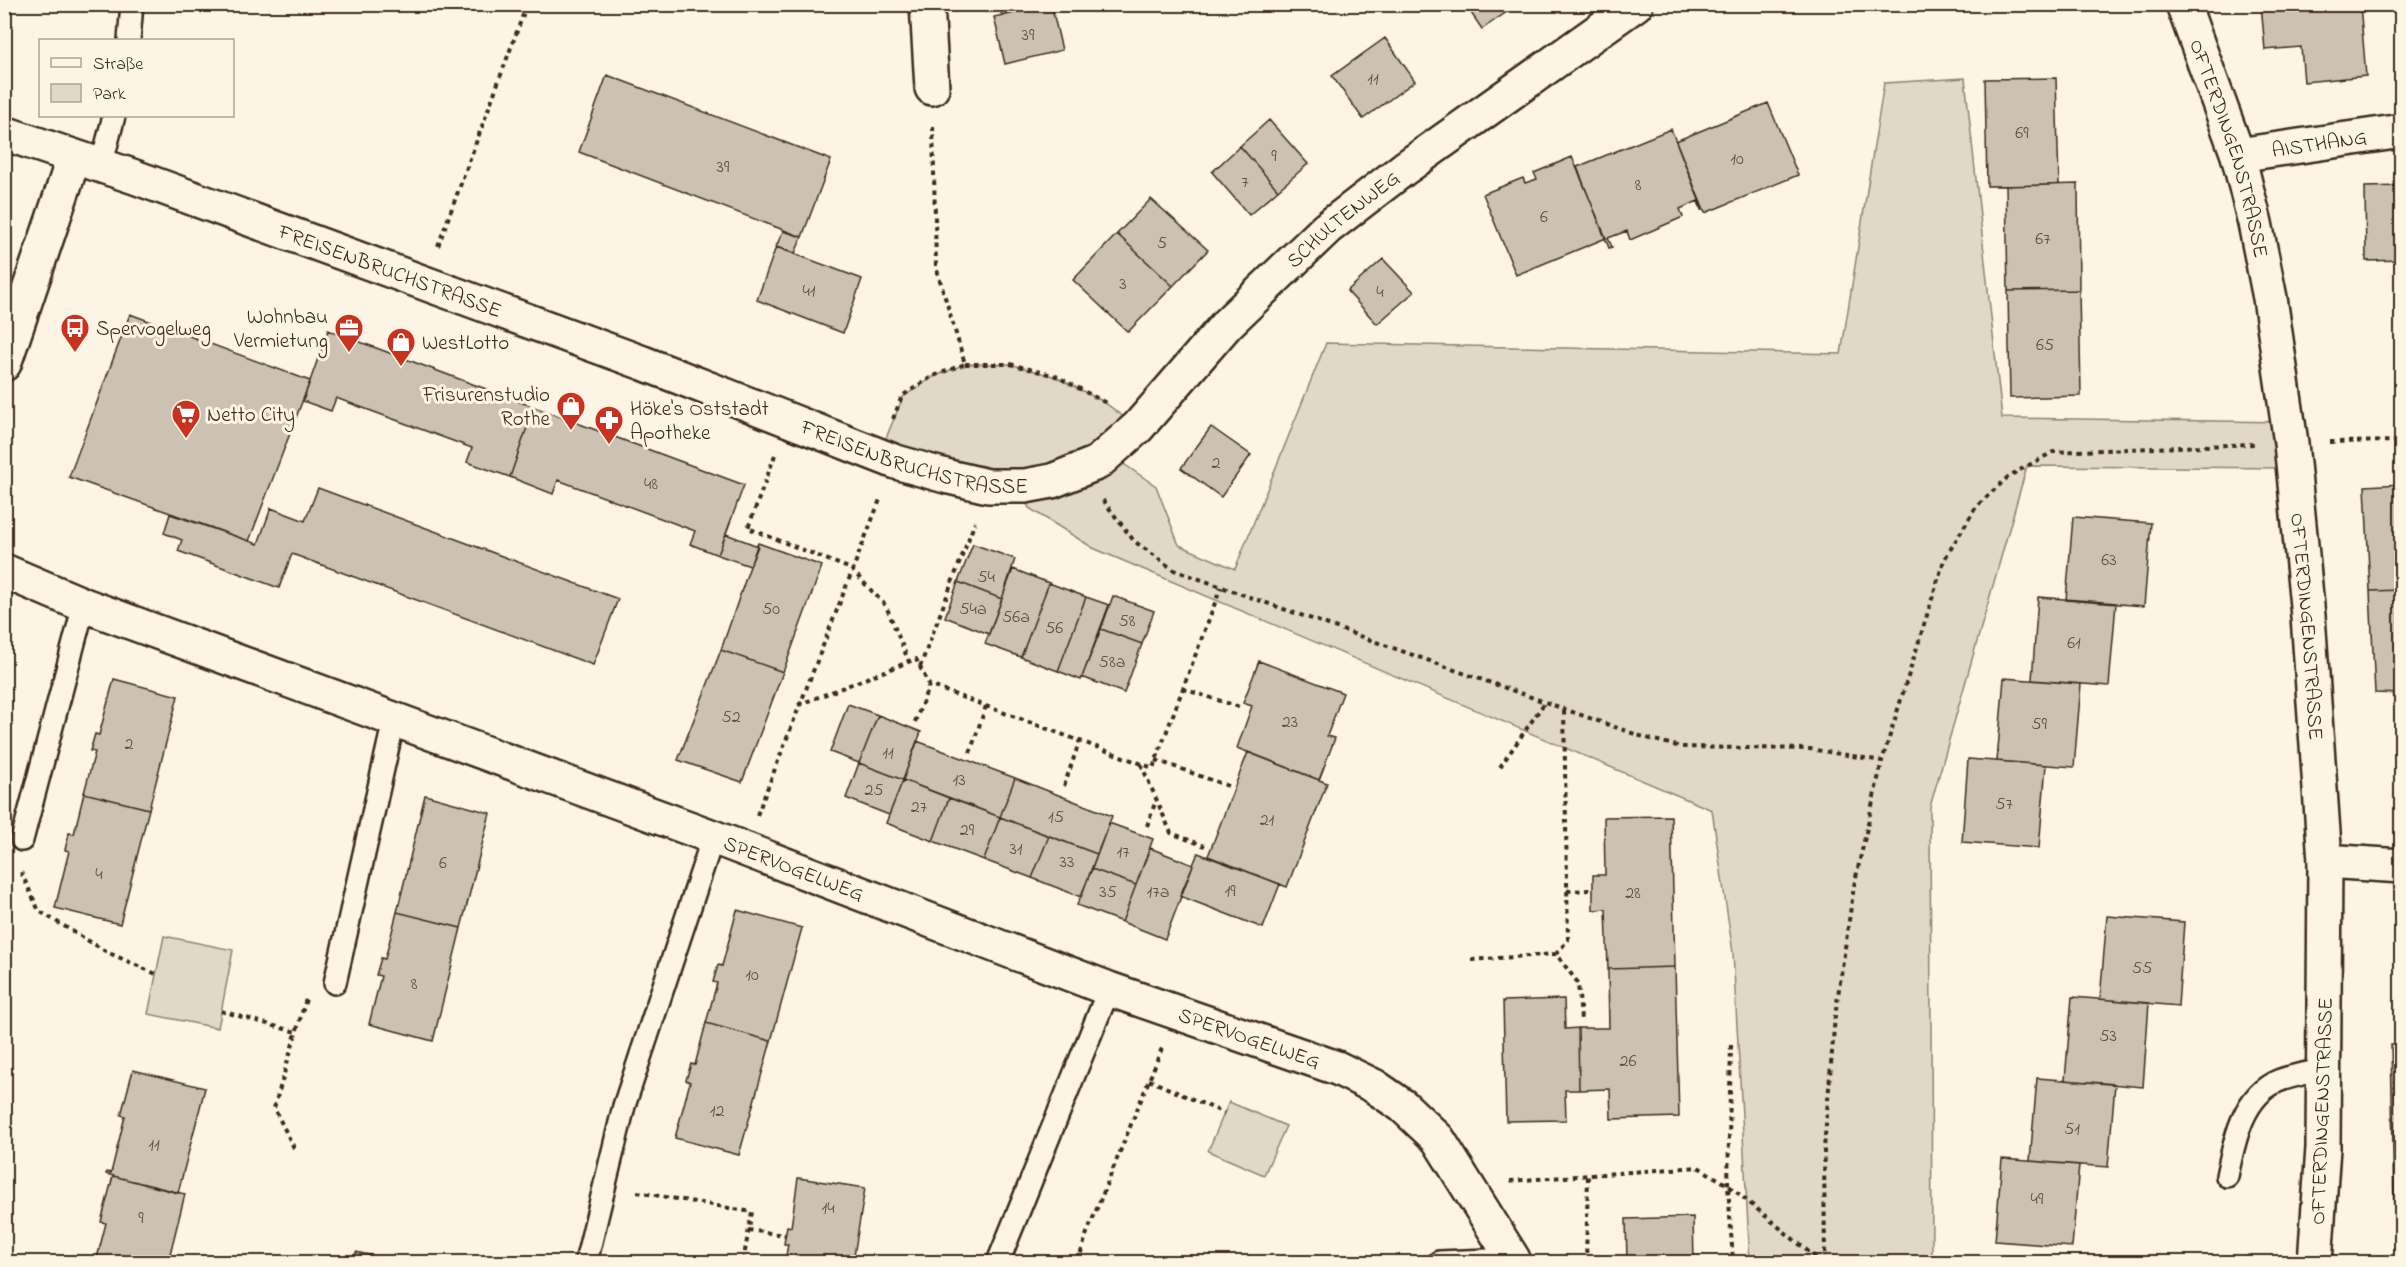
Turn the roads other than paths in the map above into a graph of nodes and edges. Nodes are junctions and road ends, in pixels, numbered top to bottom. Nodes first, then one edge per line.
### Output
1 (132, 4) edge
2 (927, 4) edge
3 (1636, 4) edge
4 (2183, 4) edge
5 (129, 39) edge
6 (932, 88) road end
7 (113, 117) edge
8 (2402, 131) edge
9 (4, 134) edge
10 (2238, 155) junction
11 (88, 162) junction
12 (4, 364) edge
13 (1082, 470) joint
14 (4, 571) edge
15 (84, 605) junction
16 (393, 720) junction
17 (713, 837) junction
18 (22, 840) road end
19 (2325, 861) junction
20 (2402, 866) edge
21 (335, 983) road end
22 (1109, 989) junction
23 (2324, 1069) junction
24 (2227, 1176) dead end
25 (1513, 1259) joint
26 (586, 1263) edge
27 (999, 1263) edge
28 (1439, 1263) edge
29 (2315, 1263) edge

1 - 5 lane
2 - 6 street
3 - 13 street, SCHULTENWEG
4 - 10 street, OFTERDINGENSTRASSE
7 - 11 lane
8 - 10 street, AISTHANG
9 - 11 street, FREISENBRUCHSTRASSE
10 - 19 street, OFTERDINGENSTRASSE
11 - 12 street
11 - 13 street, FREISENBRUCHSTRASSE
14 - 15 street, SPERVOGELWEG
15 - 16 street, SPERVOGELWEG
15 - 18 lane
16 - 17 street, SPERVOGELWEG
16 - 21 lane
17 - 22 street, SPERVOGELWEG
17 - 26 lane
19 - 20 street
19 - 23 street, OFTERDINGENSTRASSE
22 - 25 street, SPERVOGELWEG
22 - 27 lane
23 - 24 lane
23 - 29 street, OFTERDINGENSTRASSE
25 - 28 lane

